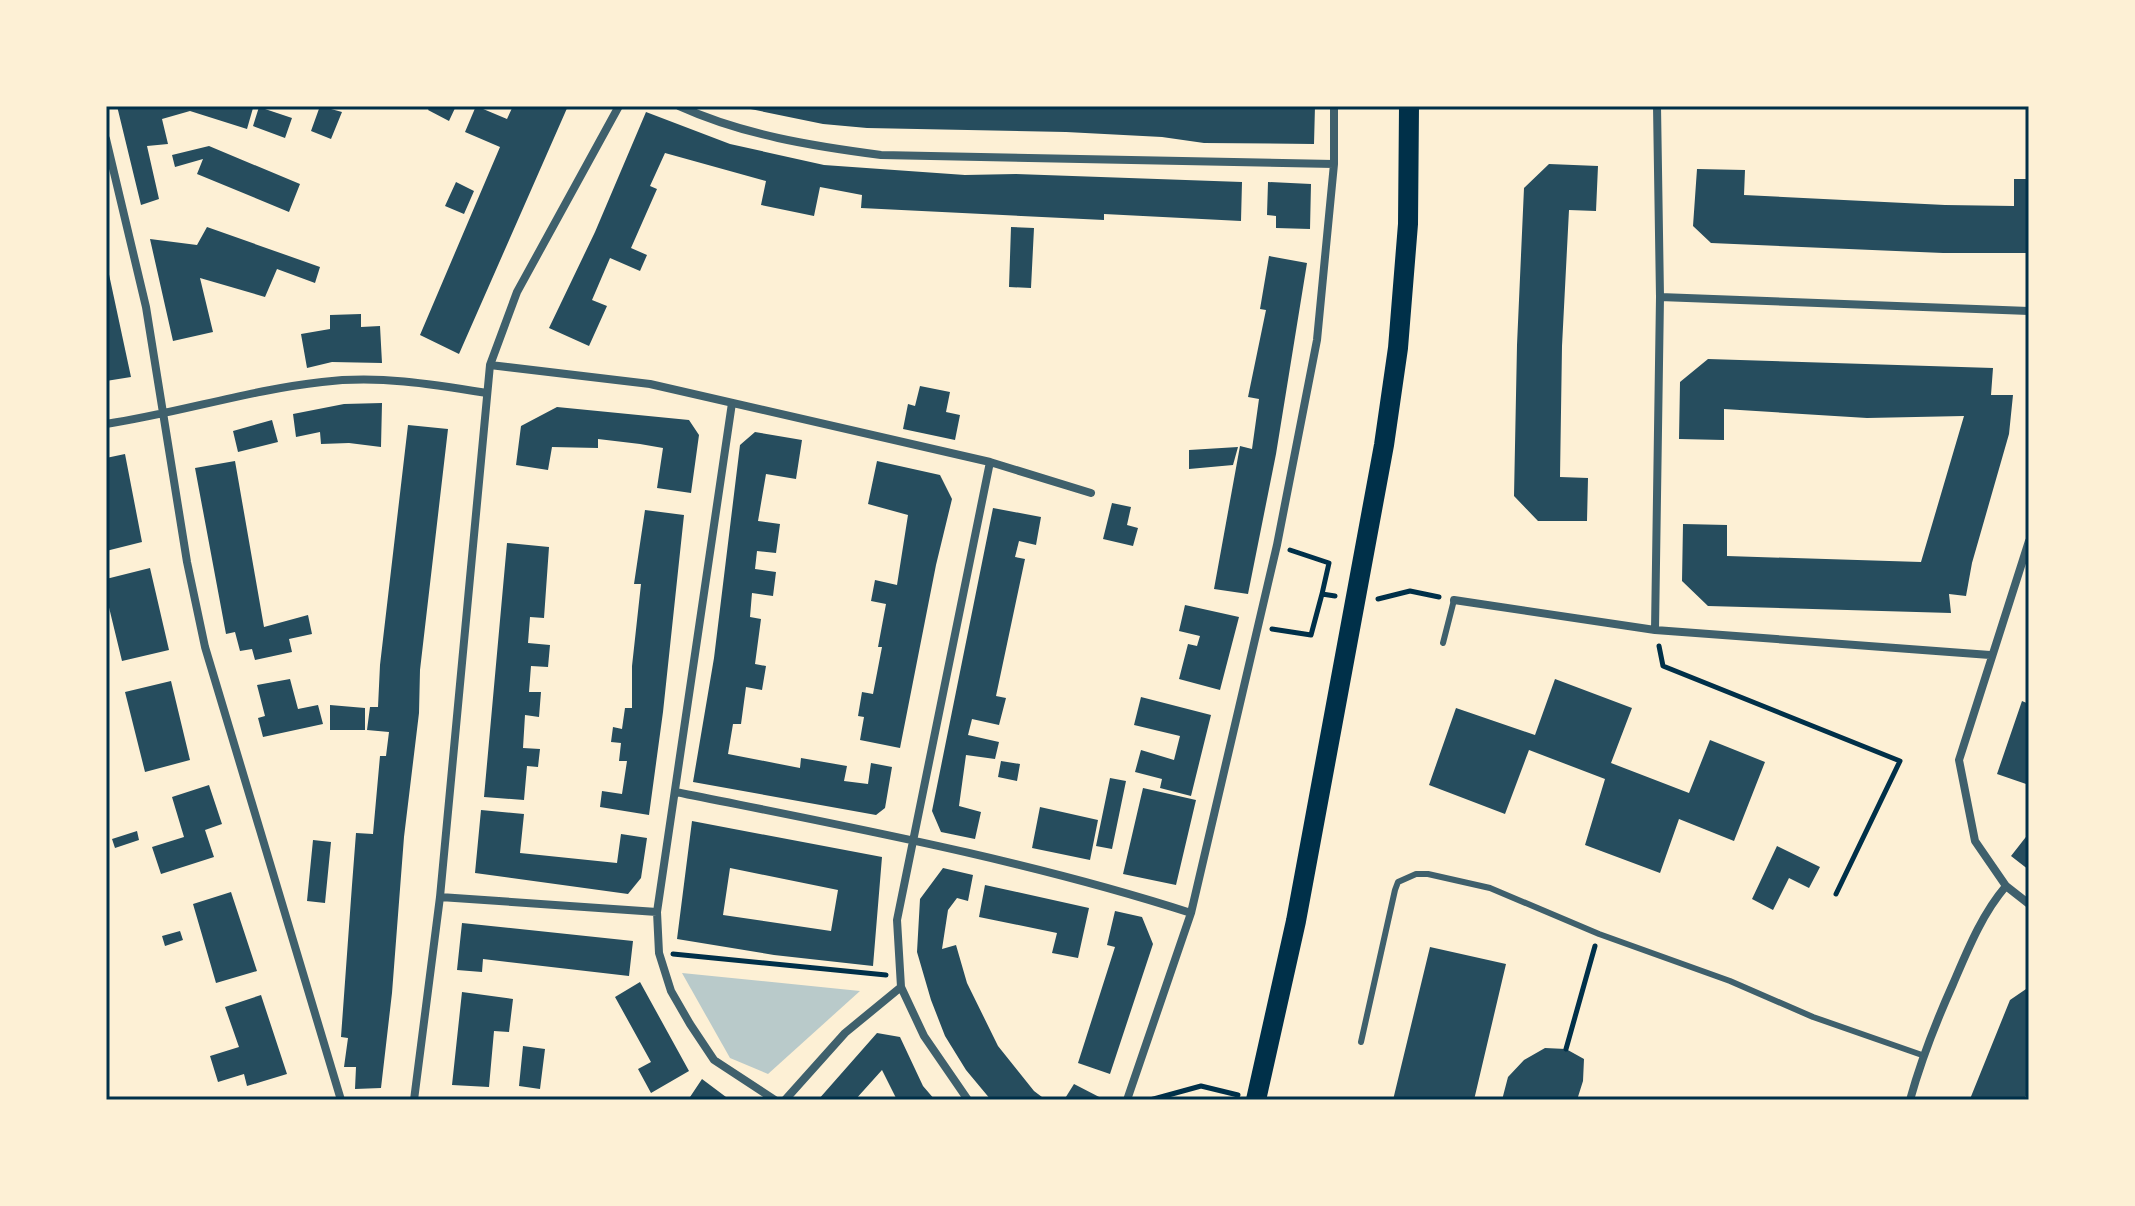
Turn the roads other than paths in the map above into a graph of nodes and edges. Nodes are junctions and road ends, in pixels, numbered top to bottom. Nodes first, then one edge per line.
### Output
1 (619, 106) edge
2 (679, 106) edge
3 (1334, 106) edge
4 (1409, 106) edge
5 (1657, 106) edge
6 (106, 139) edge
7 (1334, 164) junction
8 (1660, 297) junction
9 (2029, 311) edge
10 (490, 365) junction
11 (487, 393) junction
12 (732, 403) junction
13 (164, 415) junction
14 (106, 424) edge
15 (990, 462) junction
16 (1091, 493) dead end
17 (2029, 541) edge
18 (1454, 600) joint
19 (1655, 630) junction
20 (1443, 643) dead end
21 (1990, 655) junction
22 (676, 792) junction
23 (912, 840) junction
24 (2006, 886) junction
25 (440, 897) junction
26 (2029, 904) edge
27 (657, 912) junction
28 (1191, 913) junction
29 (900, 982) junction
30 (1361, 1042) dead end
31 (1922, 1055) junction
32 (341, 1100) edge
33 (414, 1100) edge
34 (775, 1100) edge
35 (785, 1100) edge
36 (968, 1100) edge
37 (1127, 1100) edge
38 (1256, 1100) edge
39 (1910, 1100) edge

1 - 10 street
2 - 7 street
3 - 7 street
4 - 38 main road
5 - 8 street
6 - 13 street
7 - 28 street
8 - 9 street
8 - 19 street
10 - 11 street
10 - 12 street
11 - 13 street
11 - 25 street
12 - 15 street
12 - 22 street
13 - 14 street
13 - 32 street
15 - 16 street
15 - 23 street
17 - 21 street
18 - 19 street
18 - 20 lane
19 - 21 street
21 - 24 street
22 - 23 street
22 - 27 street
23 - 28 street
23 - 29 street
24 - 26 street
24 - 31 street
25 - 27 street
25 - 33 street
27 - 34 street
28 - 37 street
29 - 35 street
29 - 36 street
30 - 31 lane
31 - 39 street

